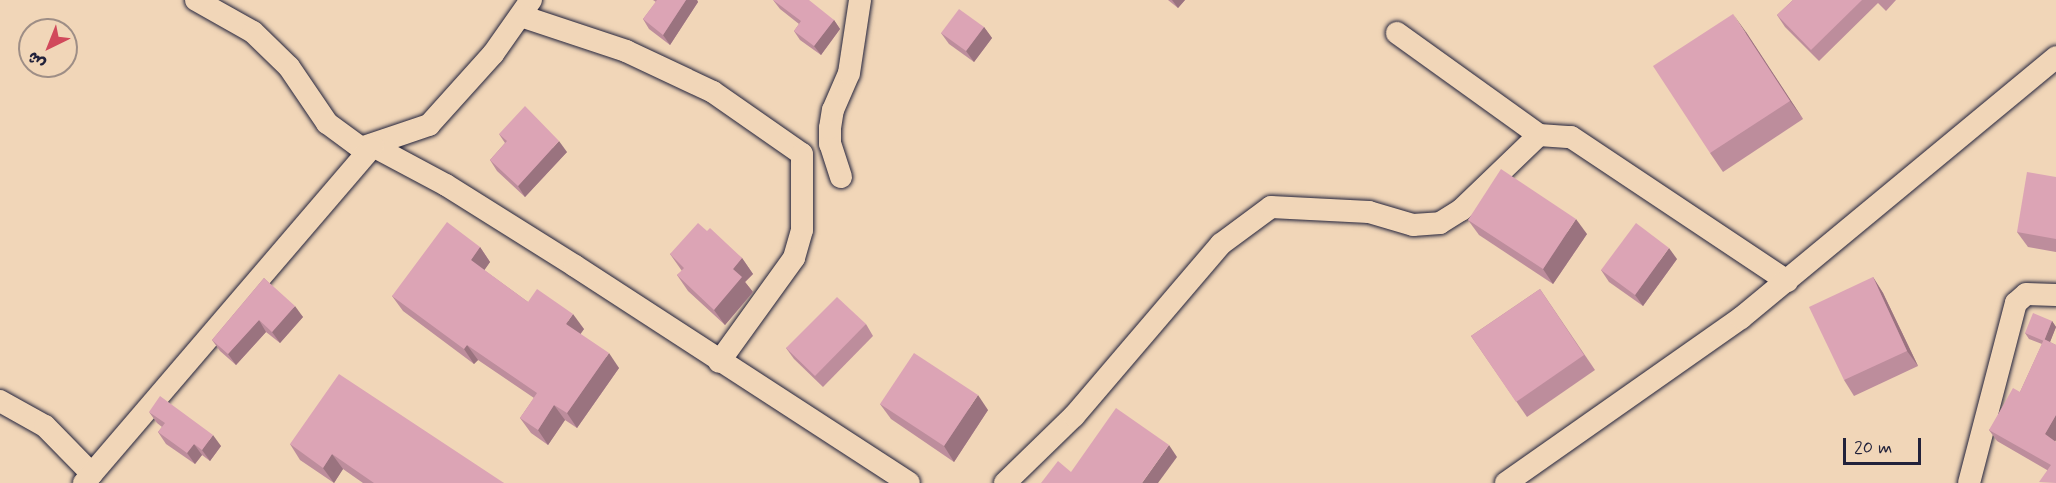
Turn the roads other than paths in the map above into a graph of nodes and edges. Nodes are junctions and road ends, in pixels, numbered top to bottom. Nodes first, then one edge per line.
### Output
1 (196, 0) edge
2 (860, 0) edge
3 (526, 8) edge
4 (1396, 33) dead end
5 (2056, 57) edge
6 (1539, 135) junction
7 (373, 146) junction
8 (841, 177) dead end
9 (1786, 281) junction
10 (2056, 295) edge
11 (719, 362) junction
12 (0, 401) edge
13 (88, 479) edge
14 (909, 483) edge
15 (1005, 483) edge
16 (1506, 483) edge
17 (1969, 483) edge

1 - 7 street
2 - 8 street
3 - 7 street
3 - 11 street
4 - 6 street
5 - 9 street
6 - 9 street
6 - 15 street
7 - 11 street
7 - 13 street
9 - 16 street
10 - 17 street
11 - 14 street
12 - 13 street

